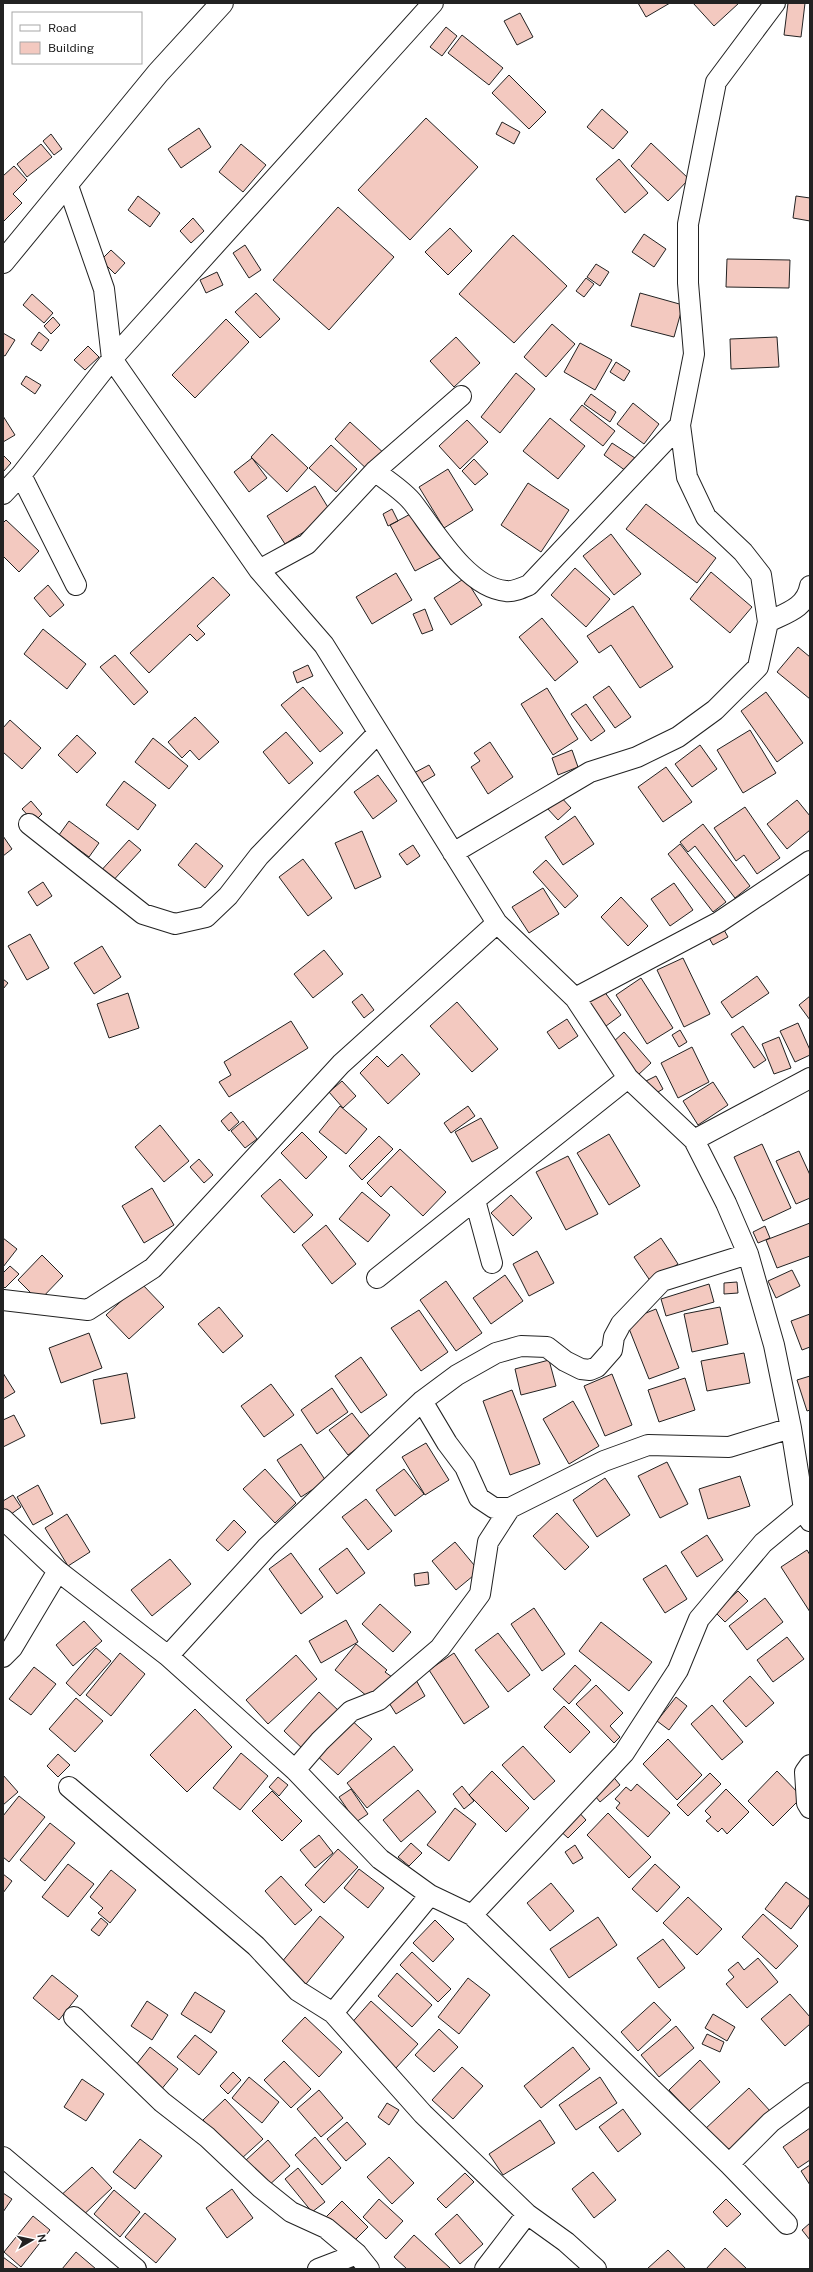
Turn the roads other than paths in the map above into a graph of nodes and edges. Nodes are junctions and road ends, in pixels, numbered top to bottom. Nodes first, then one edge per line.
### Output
1 (222, 3) edge
2 (433, 3) edge
3 (775, 3) edge
4 (67, 183) junction
5 (3, 262) edge
6 (112, 359) junction
7 (462, 396) dead end
8 (680, 425) junction
9 (376, 471) junction
10 (21, 475) junction
11 (3, 494) edge
12 (259, 570) junction
13 (76, 585) dead end
14 (810, 586) edge
15 (768, 622) junction
16 (378, 733) junction
17 (29, 824) dead end
18 (453, 853) junction
19 (810, 861) edge
20 (497, 923) junction
21 (575, 998) junction
22 (628, 1078) junction
23 (810, 1078) edge
24 (694, 1140) junction
25 (475, 1200) junction
26 (748, 1254) junction
27 (492, 1263) dead end
28 (377, 1278) dead end
29 (3, 1300) edge
30 (422, 1401) junction
31 (791, 1428) junction
32 (510, 1508) junction
33 (807, 1515) edge
34 (3, 1519) edge
35 (58, 1571) junction
36 (168, 1656) junction
37 (3, 1657) edge
38 (810, 1765) edge
39 (296, 1770) junction
40 (69, 1787) dead end
41 (810, 1808) edge
42 (430, 1895) junction
43 (472, 1915) junction
44 (333, 2013) junction
45 (74, 2017) dead end
46 (810, 2093) edge
47 (3, 2157) edge
48 (729, 2164) junction
49 (527, 2214) junction
50 (787, 2224) dead end
51 (363, 2262) edge
52 (136, 2269) edge
53 (318, 2269) edge
54 (485, 2269) edge
55 (596, 2269) edge

1 - 4 main road
2 - 6 street
3 - 8 street
4 - 5 main road
4 - 6 street
6 - 10 street
6 - 12 street
7 - 9 street
8 - 9 street
8 - 15 street
9 - 12 street
10 - 11 street
10 - 13 street
12 - 16 street
14 - 15 street
15 - 18 street
16 - 17 street
16 - 18 street
18 - 20 street
19 - 21 street
20 - 21 street
20 - 29 street
21 - 22 street
22 - 24 street
22 - 25 street
23 - 24 street
24 - 26 street
25 - 27 street
25 - 28 street
26 - 30 street
26 - 31 street
30 - 32 street
30 - 36 street
31 - 32 street
31 - 33 street
32 - 39 street
33 - 43 street
34 - 35 street
35 - 36 street
35 - 37 street
36 - 39 street
38 - 41 street
39 - 42 street
40 - 44 street
42 - 43 street
42 - 44 street
43 - 48 street
44 - 49 street
45 - 51 street
46 - 48 street
47 - 52 street
48 - 50 street
49 - 54 street
49 - 55 street
51 - 53 street

